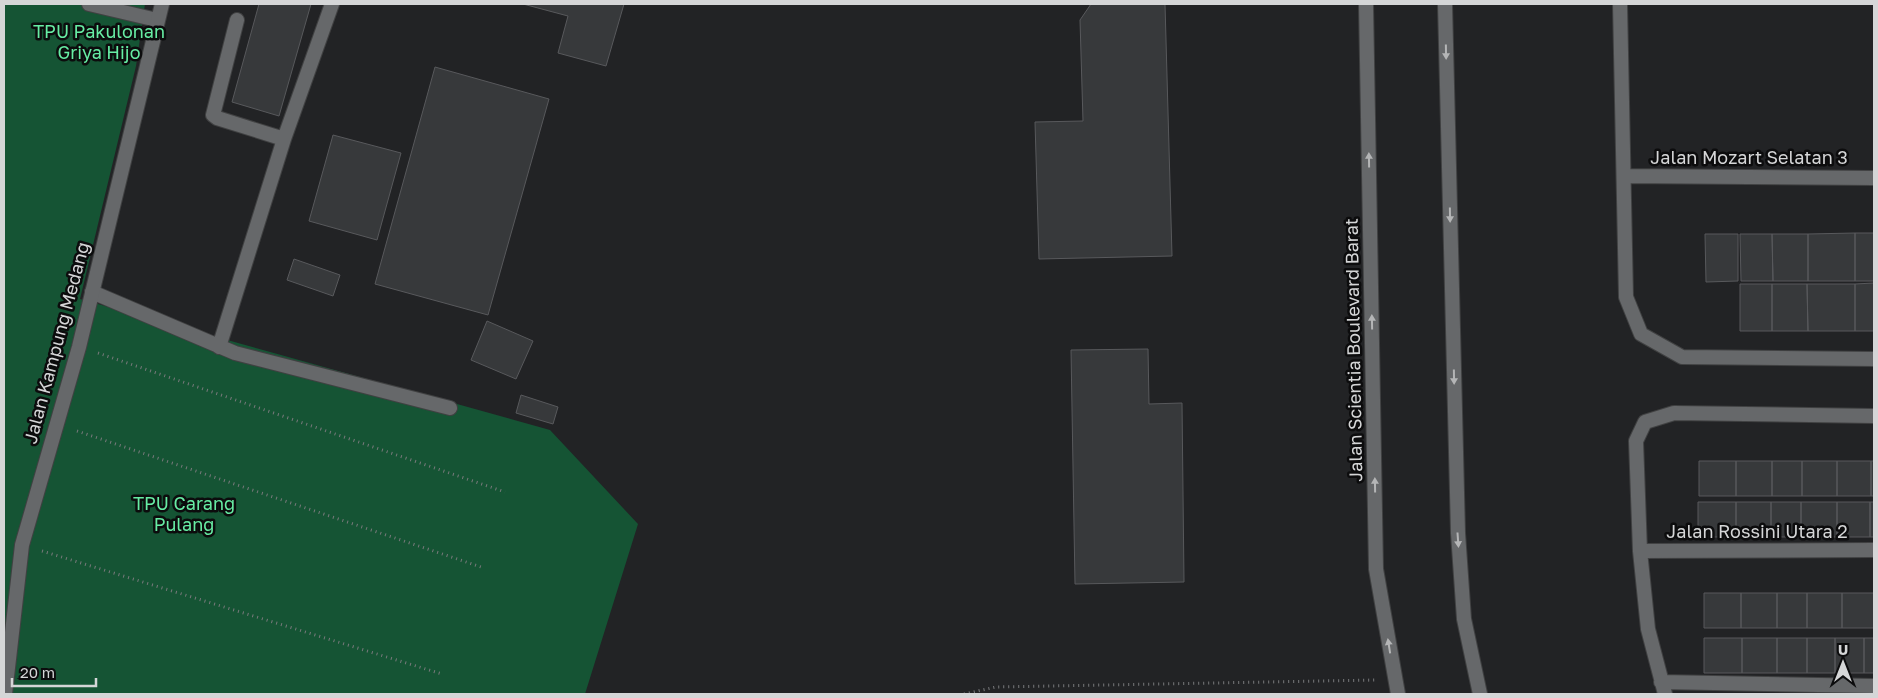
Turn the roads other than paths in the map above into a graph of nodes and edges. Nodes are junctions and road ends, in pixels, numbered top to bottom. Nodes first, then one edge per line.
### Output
1 (90, 4) edge
2 (162, 4) edge
3 (332, 4) edge
4 (1366, 4) edge
5 (1445, 4) edge
6 (1620, 4) edge
7 (157, 20) junction
8 (236, 20) dead end
9 (284, 139) junction
10 (1624, 176) junction
11 (1874, 178) edge
12 (92, 292) junction
13 (219, 347) junction
14 (1874, 359) edge
15 (450, 408) dead end
16 (1874, 416) edge
17 (1874, 550) edge
18 (1640, 551) junction
19 (1874, 686) edge
20 (1663, 688) edge
21 (5, 694) edge
22 (1398, 694) edge
23 (1480, 694) edge

1 - 7 street
2 - 7 street, Jalan Kampung Medang
3 - 9 street
22 -> 4 street, Jalan Scientia Boulevard Barat
5 -> 23 street
6 - 10 street
7 - 12 street, Jalan Kampung Medang
8 - 9 street
9 - 13 street
10 - 11 street, Jalan Mozart Selatan 3
10 - 14 street
12 - 13 street
12 - 21 street, Jalan Kampung Medang
13 - 15 street
16 - 18 street
17 - 18 street, Jalan Rossini Utara 2
18 - 20 street
19 - 20 street

